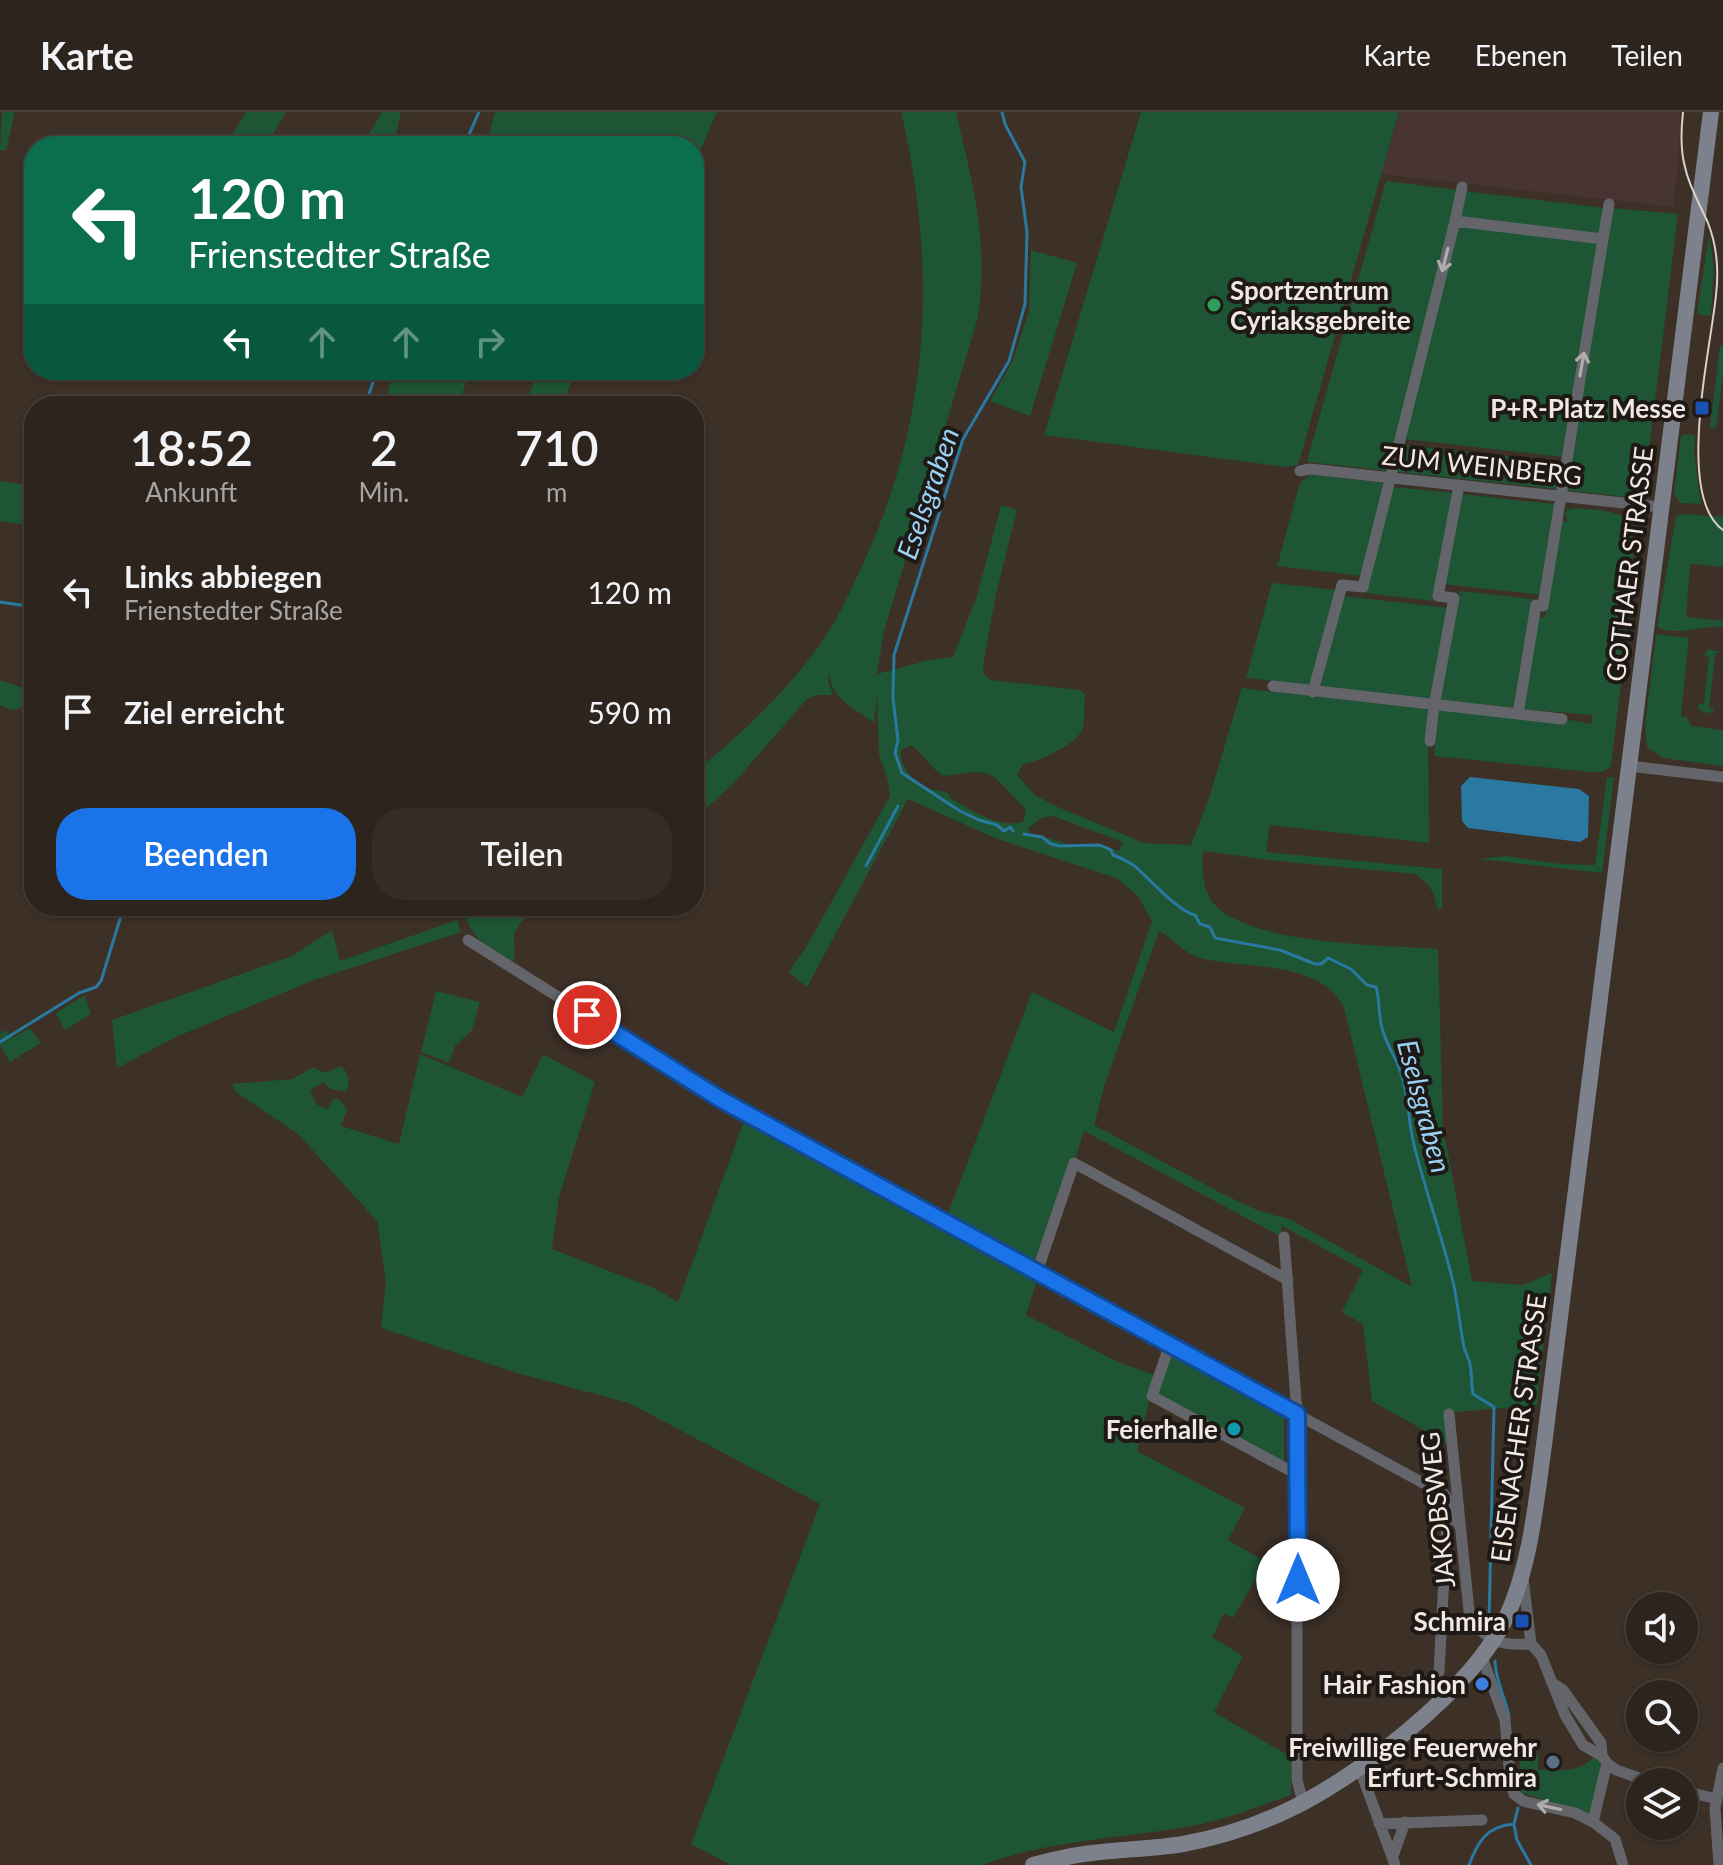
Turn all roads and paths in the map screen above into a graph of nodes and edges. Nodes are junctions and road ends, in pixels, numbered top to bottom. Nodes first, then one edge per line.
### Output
1 (1711, 112) edge
2 (1462, 187) dead end
3 (1609, 204) dead end
4 (1455, 221) junction
5 (1603, 239) junction
6 (1300, 471) dead end
7 (1391, 478) junction
8 (1459, 485) junction
9 (1560, 496) junction
10 (1660, 507) junction
11 (1273, 686) dead end
12 (1313, 692) junction
13 (1434, 706) junction
14 (1518, 714) junction
15 (1562, 719) dead end
16 (1430, 741) dead end
17 (1629, 766) junction
18 (1723, 777) edge
19 (468, 940) dead end
20 (1601, 975) joint
21 (1284, 1237) dead end
22 (1037, 1272) junction
23 (1288, 1280) junction
24 (1170, 1344) junction
25 (1297, 1414) junction
26 (1449, 1414) dead end
27 (1298, 1475) junction
28 (1448, 1498) junction
29 (1460, 1527) junction
30 (1523, 1574) junction
31 (1494, 1639) junction
32 (1531, 1644) junction
33 (1482, 1657) junction
34 (1439, 1672) dead end
35 (1605, 1760) junction
36 (1359, 1767) junction
37 (1723, 1768) edge
38 (1626, 1774) edge
39 (1698, 1794) edge
40 (1717, 1799) junction
41 (1305, 1801) junction
42 (1482, 1820) dead end
43 (1405, 1822) junction
44 (1593, 1822) junction
45 (1379, 1824) junction
46 (1394, 1860) edge
47 (1033, 1865) edge
48 (1623, 1865) edge
49 (1719, 1865) edge

1 - 10 main road, GOTHAER STRASSE
2 - 4 street
3 - 5 street
4 - 5 street
4 -> 7 street
9 -> 5 street
6 - 7 street, ZUM WEINBERG
7 - 8 street, ZUM WEINBERG
7 - 12 street
8 - 9 street, ZUM WEINBERG
8 - 13 street
9 - 10 street, ZUM WEINBERG
9 - 14 street
10 - 17 main road, GOTHAER STRASSE
11 - 12 street
12 - 13 street
13 - 14 street
13 - 16 street
14 - 15 street
17 - 18 street
17 - 20 main road, GOTHAER STRASSE
19 - 22 street
20 - 30 main road, EISENACHER STRASSE
21 - 23 street
22 - 23 street
22 - 24 street
23 - 25 street
24 - 25 street
24 - 27 street
25 - 27 street
25 - 28 street
26 - 29 street, JAKOBSWEG
27 - 41 street
28 - 29 street
28 - 34 street
29 - 31 street, JAKOBSWEG
30 - 31 main road, EISENACHER STRASSE
30 - 32 street
31 - 32 street
31 - 33 main road, EISENACHER STRASSE
32 - 35 street
33 - 36 main road, EISENACHER STRASSE
44 -> 33 street
35 - 38 street
35 - 44 street
36 - 41 main road, EISENACHER STRASSE
36 - 45 street
37 - 40 street
39 - 40 street
40 - 49 street
41 - 47 main road, EISENACHER STRASSE
42 - 43 street
43 - 45 street
43 - 46 street
44 - 48 street
45 - 46 street

